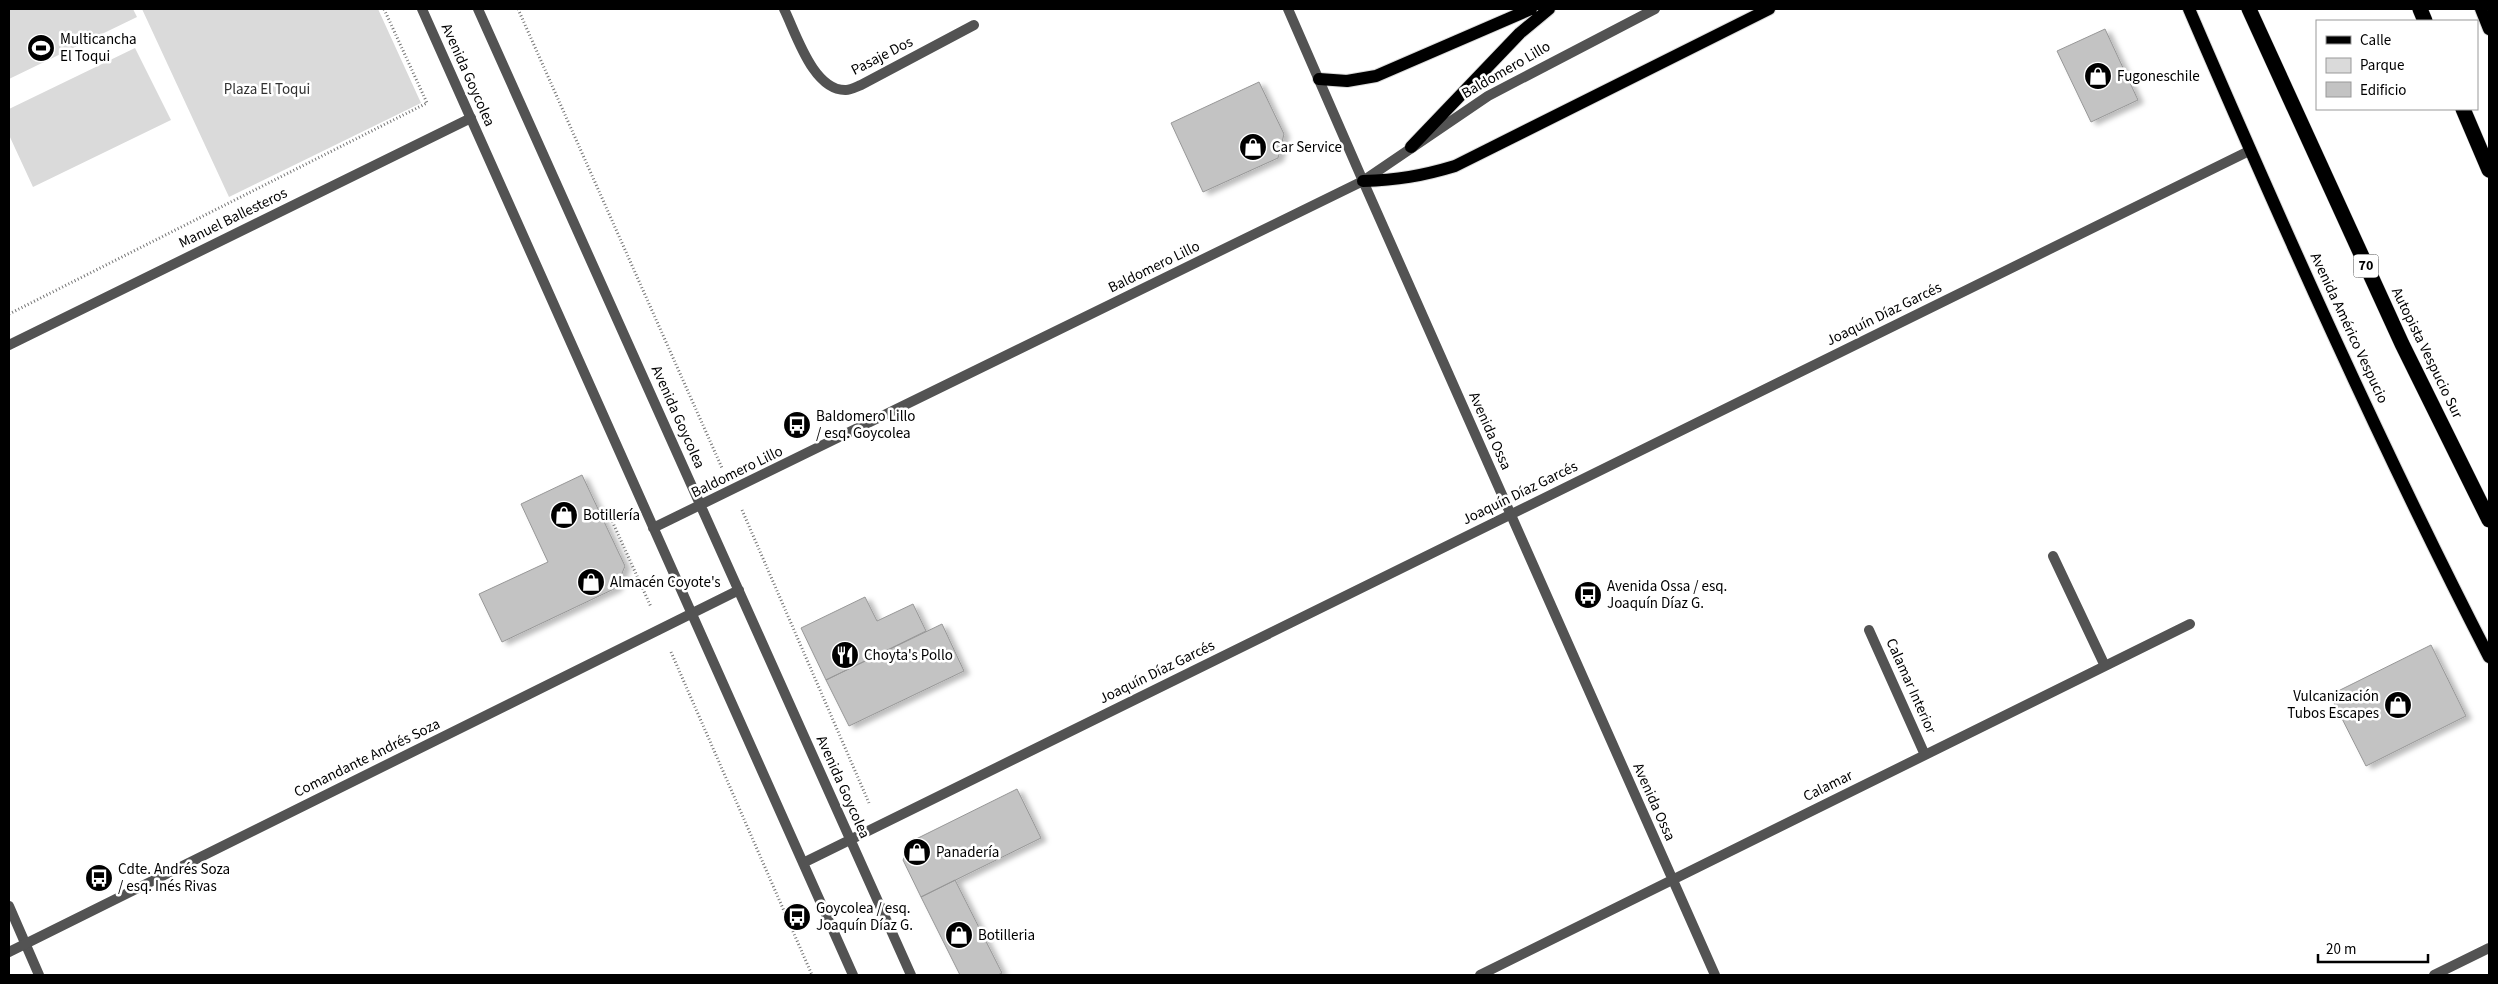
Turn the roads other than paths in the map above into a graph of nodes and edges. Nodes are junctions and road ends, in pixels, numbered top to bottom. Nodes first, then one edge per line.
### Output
1 (422, 9) edge
2 (478, 9) edge
3 (784, 9) edge
4 (1288, 9) edge
5 (1531, 9) edge
6 (1549, 9) edge
7 (1655, 9) edge
8 (1769, 9) edge
9 (2189, 9) edge
10 (2249, 9) edge
11 (2481, 9) edge
12 (974, 25) dead end
13 (2489, 29) edge
14 (1318, 79) junction
15 (2463, 110) edge
16 (471, 118) junction
17 (1411, 147) junction
18 (2251, 150) junction
19 (2489, 170) edge
20 (1363, 181) junction
21 (9, 345) edge
22 (701, 506) junction
23 (1511, 515) junction
24 (2489, 520) edge
25 (653, 528) junction
26 (2053, 556) dead end
27 (739, 590) junction
28 (692, 614) junction
29 (2190, 624) dead end
30 (1869, 630) dead end
31 (2489, 657) edge
32 (2105, 666) junction
33 (1925, 755) junction
34 (850, 841) junction
35 (803, 863) junction
36 (1672, 881) junction
37 (9, 906) edge
38 (25, 944) junction
39 (2489, 948) edge
40 (9, 952) edge
41 (39, 975) edge
42 (853, 975) edge
43 (911, 975) edge
44 (1480, 975) edge
45 (1715, 975) edge
46 (2434, 975) edge

1 - 16 street, Avenida Goycolea
2 - 22 street, Avenida Goycolea
3 - 12 street, Pasaje Dos
4 - 14 street, Avenida Ossa
5 - 14 main road
6 - 17 main road
7 - 17 street, Baldomero Lillo
8 - 20 main road
9 - 18 main road, Avenida Américo Vespucio
10 - 24 highway, Autopista Vespucio Sur / 70
11 - 13 main road
14 - 20 street, Avenida Ossa
15 - 19 highway
16 - 21 street, Manuel Ballesteros
16 - 25 street, Avenida Goycolea
17 - 20 street, Baldomero Lillo
18 - 23 street, Joaquín Díaz Garcés
18 - 31 main road, Avenida Américo Vespucio
20 - 22 street, Baldomero Lillo
20 - 23 street, Avenida Ossa
22 - 25 street, Baldomero Lillo
22 - 27 street, Avenida Goycolea
23 - 34 street, Joaquín Díaz Garcés
23 - 36 street, Avenida Ossa
25 - 28 street, Avenida Goycolea
26 - 32 street
27 - 28 street, Comandante Andrés Soza
27 - 34 street, Avenida Goycolea
28 - 35 street, Avenida Goycolea
28 - 38 street, Comandante Andrés Soza
29 - 32 street, Calamar
30 - 33 street, Calamar Interior
32 - 33 street, Calamar
33 - 36 street, Calamar
34 - 35 street, Joaquín Díaz Garcés
34 - 43 street, Avenida Goycolea
35 - 42 street, Avenida Goycolea
36 - 44 street, Calamar
36 - 45 street, Avenida Ossa
37 - 38 street
38 - 40 street, Comandante Andrés Soza
38 - 41 street
39 - 46 street

